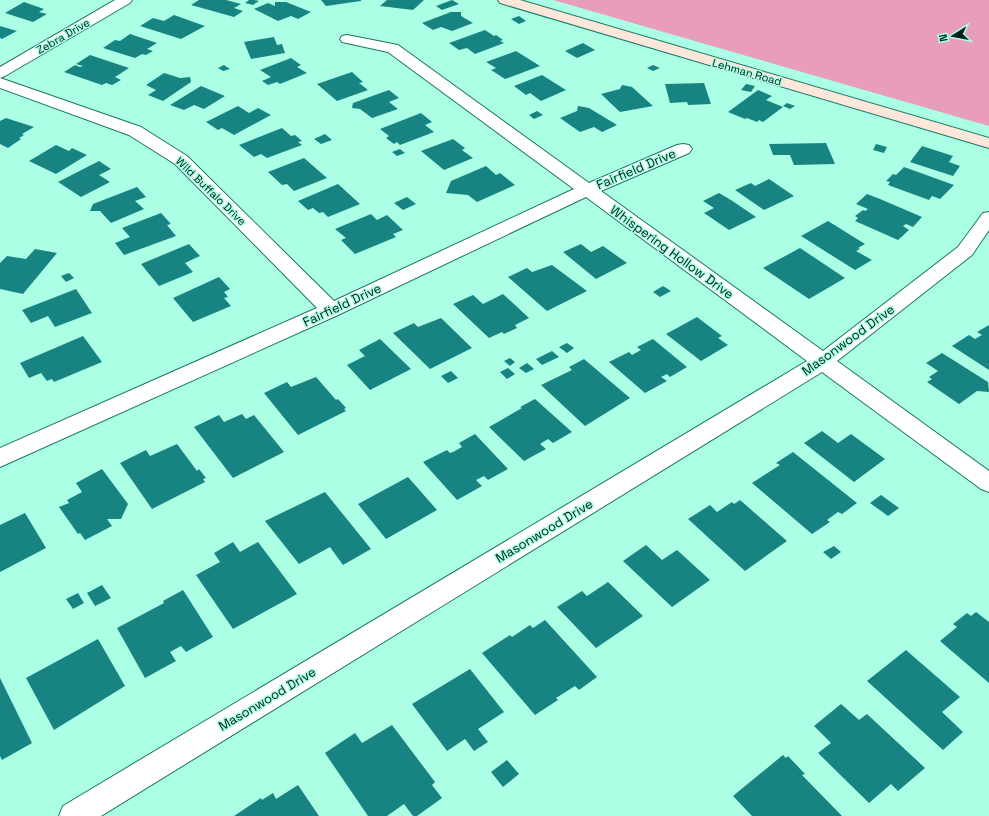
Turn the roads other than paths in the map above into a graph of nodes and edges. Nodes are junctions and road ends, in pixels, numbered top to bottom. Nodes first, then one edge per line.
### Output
1 (125, 0) edge
2 (506, 0) edge
3 (347, 39) dead end
4 (0, 73) edge
5 (0, 83) edge
6 (989, 143) edge
7 (682, 149) dead end
8 (587, 190) junction
9 (989, 217) edge
10 (331, 310) junction
11 (824, 361) junction
12 (0, 458) edge
13 (989, 483) edge
14 (74, 816) edge

1 - 4 street, Zebra Drive
2 - 6 street, Lehman Road
3 - 8 street, Whispering Hollow Drive
5 - 10 street, Wild Buffalo Drive
7 - 8 street, Fairfield Drive
8 - 10 street, Fairfield Drive
8 - 11 street, Whispering Hollow Drive
9 - 11 street, Masonwood Drive
10 - 12 street, Fairfield Drive
11 - 13 street, Whispering Hollow Drive
11 - 14 street, Masonwood Drive

